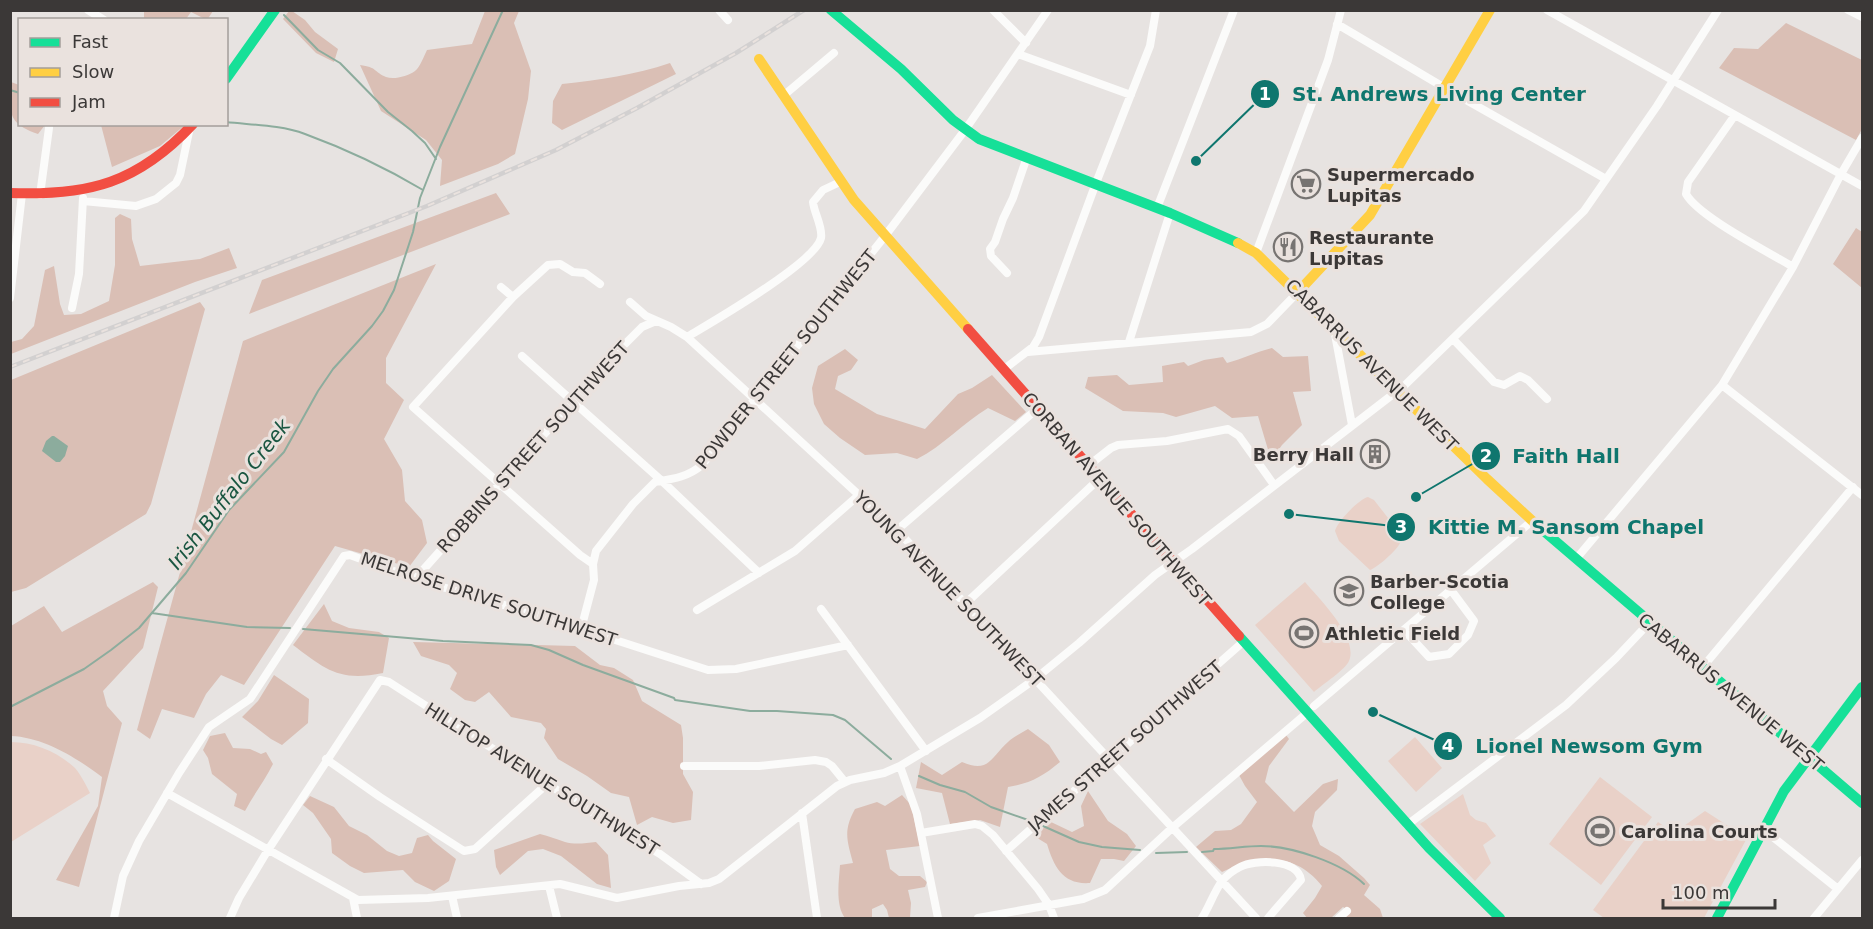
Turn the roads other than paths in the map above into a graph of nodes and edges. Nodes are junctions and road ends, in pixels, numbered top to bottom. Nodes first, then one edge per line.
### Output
1 (88, 10) edge
2 (275, 10) edge
3 (719, 10) edge
4 (831, 10) edge
5 (993, 10) edge
6 (1048, 10) edge
7 (1156, 10) edge
8 (1234, 10) edge
9 (1341, 10) edge
10 (1490, 10) edge
11 (1547, 10) edge
12 (1718, 10) edge
13 (1848, 10) edge
14 (1863, 17) edge
15 (101, 18) edge
16 (729, 20) dead end
17 (1337, 24) junction
18 (1026, 43) junction
19 (834, 53) dead end
20 (1018, 54) junction
21 (759, 59) dead end
22 (230, 66) edge
23 (1674, 80) junction
24 (1445, 88) junction
25 (1131, 95) junction
26 (783, 96) junction
27 (1735, 115) junction
28 (191, 126) edge
29 (49, 128) dead end
30 (965, 130) junction
31 (1863, 138) edge
32 (1027, 157) junction
33 (1841, 174) junction
34 (1606, 179) junction
35 (840, 182) junction
36 (1095, 183) junction
37 (1863, 186) edge
38 (16, 193) edge
39 (40, 195) junction
40 (83, 196) junction
41 (1157, 208) junction
42 (1170, 213) junction
43 (885, 236) junction
44 (1256, 253) junction
45 (1793, 267) junction
46 (1007, 273) dead end
47 (600, 284) dead end
48 (501, 287) dead end
49 (1298, 292) junction
50 (513, 297) junction
51 (10, 298) edge
52 (630, 302) dead end
53 (72, 308) dead end
54 (656, 321) junction
55 (1333, 328) junction
56 (687, 337) junction
57 (1453, 339) junction
58 (1129, 342) junction
59 (1026, 352) junction
60 (522, 356) dead end
61 (1004, 370) junction
62 (1722, 385) junction
63 (1398, 391) junction
64 (754, 398) junction
65 (1547, 399) dead end
66 (574, 401) junction
67 (1037, 409) junction
68 (1352, 425) junction
69 (1088, 466) junction
70 (1099, 479) junction
71 (662, 481) junction
72 (1274, 484) junction
73 (498, 485) junction
74 (1853, 488) junction
75 (860, 494) junction
76 (1863, 495) edge
77 (1532, 521) junction
78 (897, 530) junction
79 (1576, 559) junction
80 (1173, 563) junction
81 (593, 564) junction
82 (759, 573) junction
83 (415, 579) junction
84 (1451, 590) junction
85 (965, 604) junction
86 (821, 609) dead end
87 (697, 610) dead end
88 (1650, 622) junction
89 (581, 629) junction
90 (1404, 630) junction
91 (1243, 642) junction
92 (848, 645) junction
93 (1702, 668) junction
94 (1035, 679) junction
95 (1863, 687) edge
96 (1310, 710) junction
97 (926, 751) junction
98 (1809, 758) junction
99 (326, 759) junction
100 (1110, 760) junction
101 (684, 766) dead end
102 (900, 766) junction
103 (845, 782) junction
104 (547, 784) junction
105 (167, 793) junction
106 (1863, 803) edge
107 (802, 813) junction
108 (1407, 825) junction
109 (1172, 828) junction
110 (1764, 830) junction
111 (921, 833) junction
112 (268, 850) junction
113 (1006, 851) junction
114 (1863, 860) edge
115 (1221, 883) junction
116 (701, 884) junction
117 (549, 886) junction
118 (1838, 889) junction
119 (452, 896) junction
120 (352, 898) junction
121 (1049, 905) junction
122 (1347, 911) dead end
123 (1494, 917) edge
124 (114, 918) edge
125 (230, 918) edge
126 (357, 918) edge
127 (458, 918) edge
128 (557, 918) edge
129 (817, 918) edge
130 (938, 918) edge
131 (978, 918) edge
132 (1054, 918) edge
133 (1203, 918) edge
134 (1256, 918) edge
135 (1268, 918) edge
136 (1339, 918) edge
137 (1717, 918) edge
138 (1814, 918) edge

1 - 15 street
2 - 22 street
3 - 16 street
4 - 30 street, CABARRUS AVENUE WEST
5 - 18 street
6 - 18 street, POWDER STREET SOUTHWEST
7 - 25 street
8 - 41 street
9 - 17 street
10 - 24 street
11 - 23 street
12 - 23 street
13 - 14 street
17 - 24 street
17 - 44 street
18 - 20 street, POWDER STREET SOUTHWEST
19 - 26 street
20 - 25 street
20 - 30 street, POWDER STREET SOUTHWEST
21 - 26 street, CORBAN AVENUE SOUTHWEST
23 - 27 street
23 - 34 street
24 - 34 street
24 - 49 street
25 - 36 street
26 - 35 street, CORBAN AVENUE SOUTHWEST
27 - 33 street
27 - 45 street
28 - 40 street
28 - 40 street
29 - 39 street
30 - 32 street, CABARRUS AVENUE WEST
30 - 43 street, POWDER STREET SOUTHWEST
31 - 33 street
32 - 36 street, CABARRUS AVENUE WEST
32 - 46 street
33 - 37 street
33 - 45 street
34 - 57 street
35 - 43 street, CORBAN AVENUE SOUTHWEST
35 - 56 street
36 - 41 street, CABARRUS AVENUE WEST
36 - 59 street
38 - 39 street
38 - 51 street
39 - 40 street
40 - 53 street
41 - 42 street, CABARRUS AVENUE WEST
42 - 44 street, CABARRUS AVENUE WEST
42 - 58 street
43 - 61 street, CORBAN AVENUE SOUTHWEST
43 - 64 street, POWDER STREET SOUTHWEST
44 - 49 street, CABARRUS AVENUE WEST
45 - 62 street
47 - 50 street
48 - 50 street
49 - 55 street, CABARRUS AVENUE WEST
49 - 58 street
50 - 73 street
52 - 54 street, YOUNG AVENUE SOUTHWEST
54 - 56 street, YOUNG AVENUE SOUTHWEST
54 - 66 street, ROBBINS STREET SOUTHWEST
55 - 63 street, CABARRUS AVENUE WEST
55 - 68 street
56 - 64 street, YOUNG AVENUE SOUTHWEST
57 - 63 street
57 - 65 street
58 - 59 street
59 - 61 street
60 - 66 street
61 - 67 street, CORBAN AVENUE SOUTHWEST
62 - 74 street
62 - 79 street
63 - 68 street
63 - 77 street, CABARRUS AVENUE WEST
64 - 71 street, POWDER STREET SOUTHWEST
64 - 75 street, YOUNG AVENUE SOUTHWEST
66 - 71 street
66 - 73 street, ROBBINS STREET SOUTHWEST
67 - 69 street, CORBAN AVENUE SOUTHWEST
67 - 78 street
68 - 72 street
69 - 70 street, CORBAN AVENUE SOUTHWEST
69 - 72 street
70 - 80 street, CORBAN AVENUE SOUTHWEST
70 - 85 street
71 - 81 street, POWDER STREET SOUTHWEST
71 - 82 street
72 - 80 street
73 - 81 street
73 - 83 street, ROBBINS STREET SOUTHWEST
74 - 76 street
74 - 93 street
75 - 78 street, YOUNG AVENUE SOUTHWEST
75 - 82 street
77 - 79 street, CABARRUS AVENUE WEST
77 - 84 street
78 - 85 street, YOUNG AVENUE SOUTHWEST
79 - 88 street, CABARRUS AVENUE WEST
80 - 91 street, CORBAN AVENUE SOUTHWEST
80 - 94 street
81 - 89 street
82 - 87 street
83 - 89 street, MELROSE DRIVE SOUTHWEST
83 - 105 street, MELROSE DRIVE SOUTHWEST
84 - 90 street
84 - 90 street
85 - 94 street, YOUNG AVENUE SOUTHWEST
86 - 92 street
88 - 93 street, CABARRUS AVENUE WEST
88 - 108 street
89 - 92 street, MELROSE DRIVE SOUTHWEST
90 - 96 street
91 - 96 street, CORBAN AVENUE SOUTHWEST
91 - 100 street, JAMES STREET SOUTHWEST
92 - 97 street
93 - 98 street, CABARRUS AVENUE WEST
94 - 97 street
94 - 100 street, YOUNG AVENUE SOUTHWEST
95 - 98 street
96 - 108 street, CORBAN AVENUE SOUTHWEST
96 - 109 street
97 - 102 street
98 - 106 street, CABARRUS AVENUE WEST
98 - 110 street
99 - 104 street
99 - 104 street, HILLTOP AVENUE SOUTHWEST
99 - 112 street
100 - 109 street, YOUNG AVENUE SOUTHWEST
100 - 113 street, JAMES STREET SOUTHWEST
101 - 103 street
102 - 103 street
102 - 111 street
103 - 107 street
104 - 116 street, HILLTOP AVENUE SOUTHWEST
105 - 112 street
105 - 124 street, MELROSE DRIVE SOUTHWEST
107 - 116 street
107 - 129 street
108 - 123 street, CORBAN AVENUE SOUTHWEST
109 - 115 street, YOUNG AVENUE SOUTHWEST
109 - 121 street
110 - 118 street
110 - 137 street
111 - 113 street
111 - 130 street
112 - 120 street
112 - 125 street
113 - 121 street
114 - 118 street
115 - 133 street
115 - 134 street, YOUNG AVENUE SOUTHWEST
115 - 135 street
116 - 117 street
117 - 119 street
117 - 128 street
118 - 138 street
119 - 120 street
119 - 127 street
120 - 126 street
121 - 131 street
121 - 132 street
122 - 136 street

